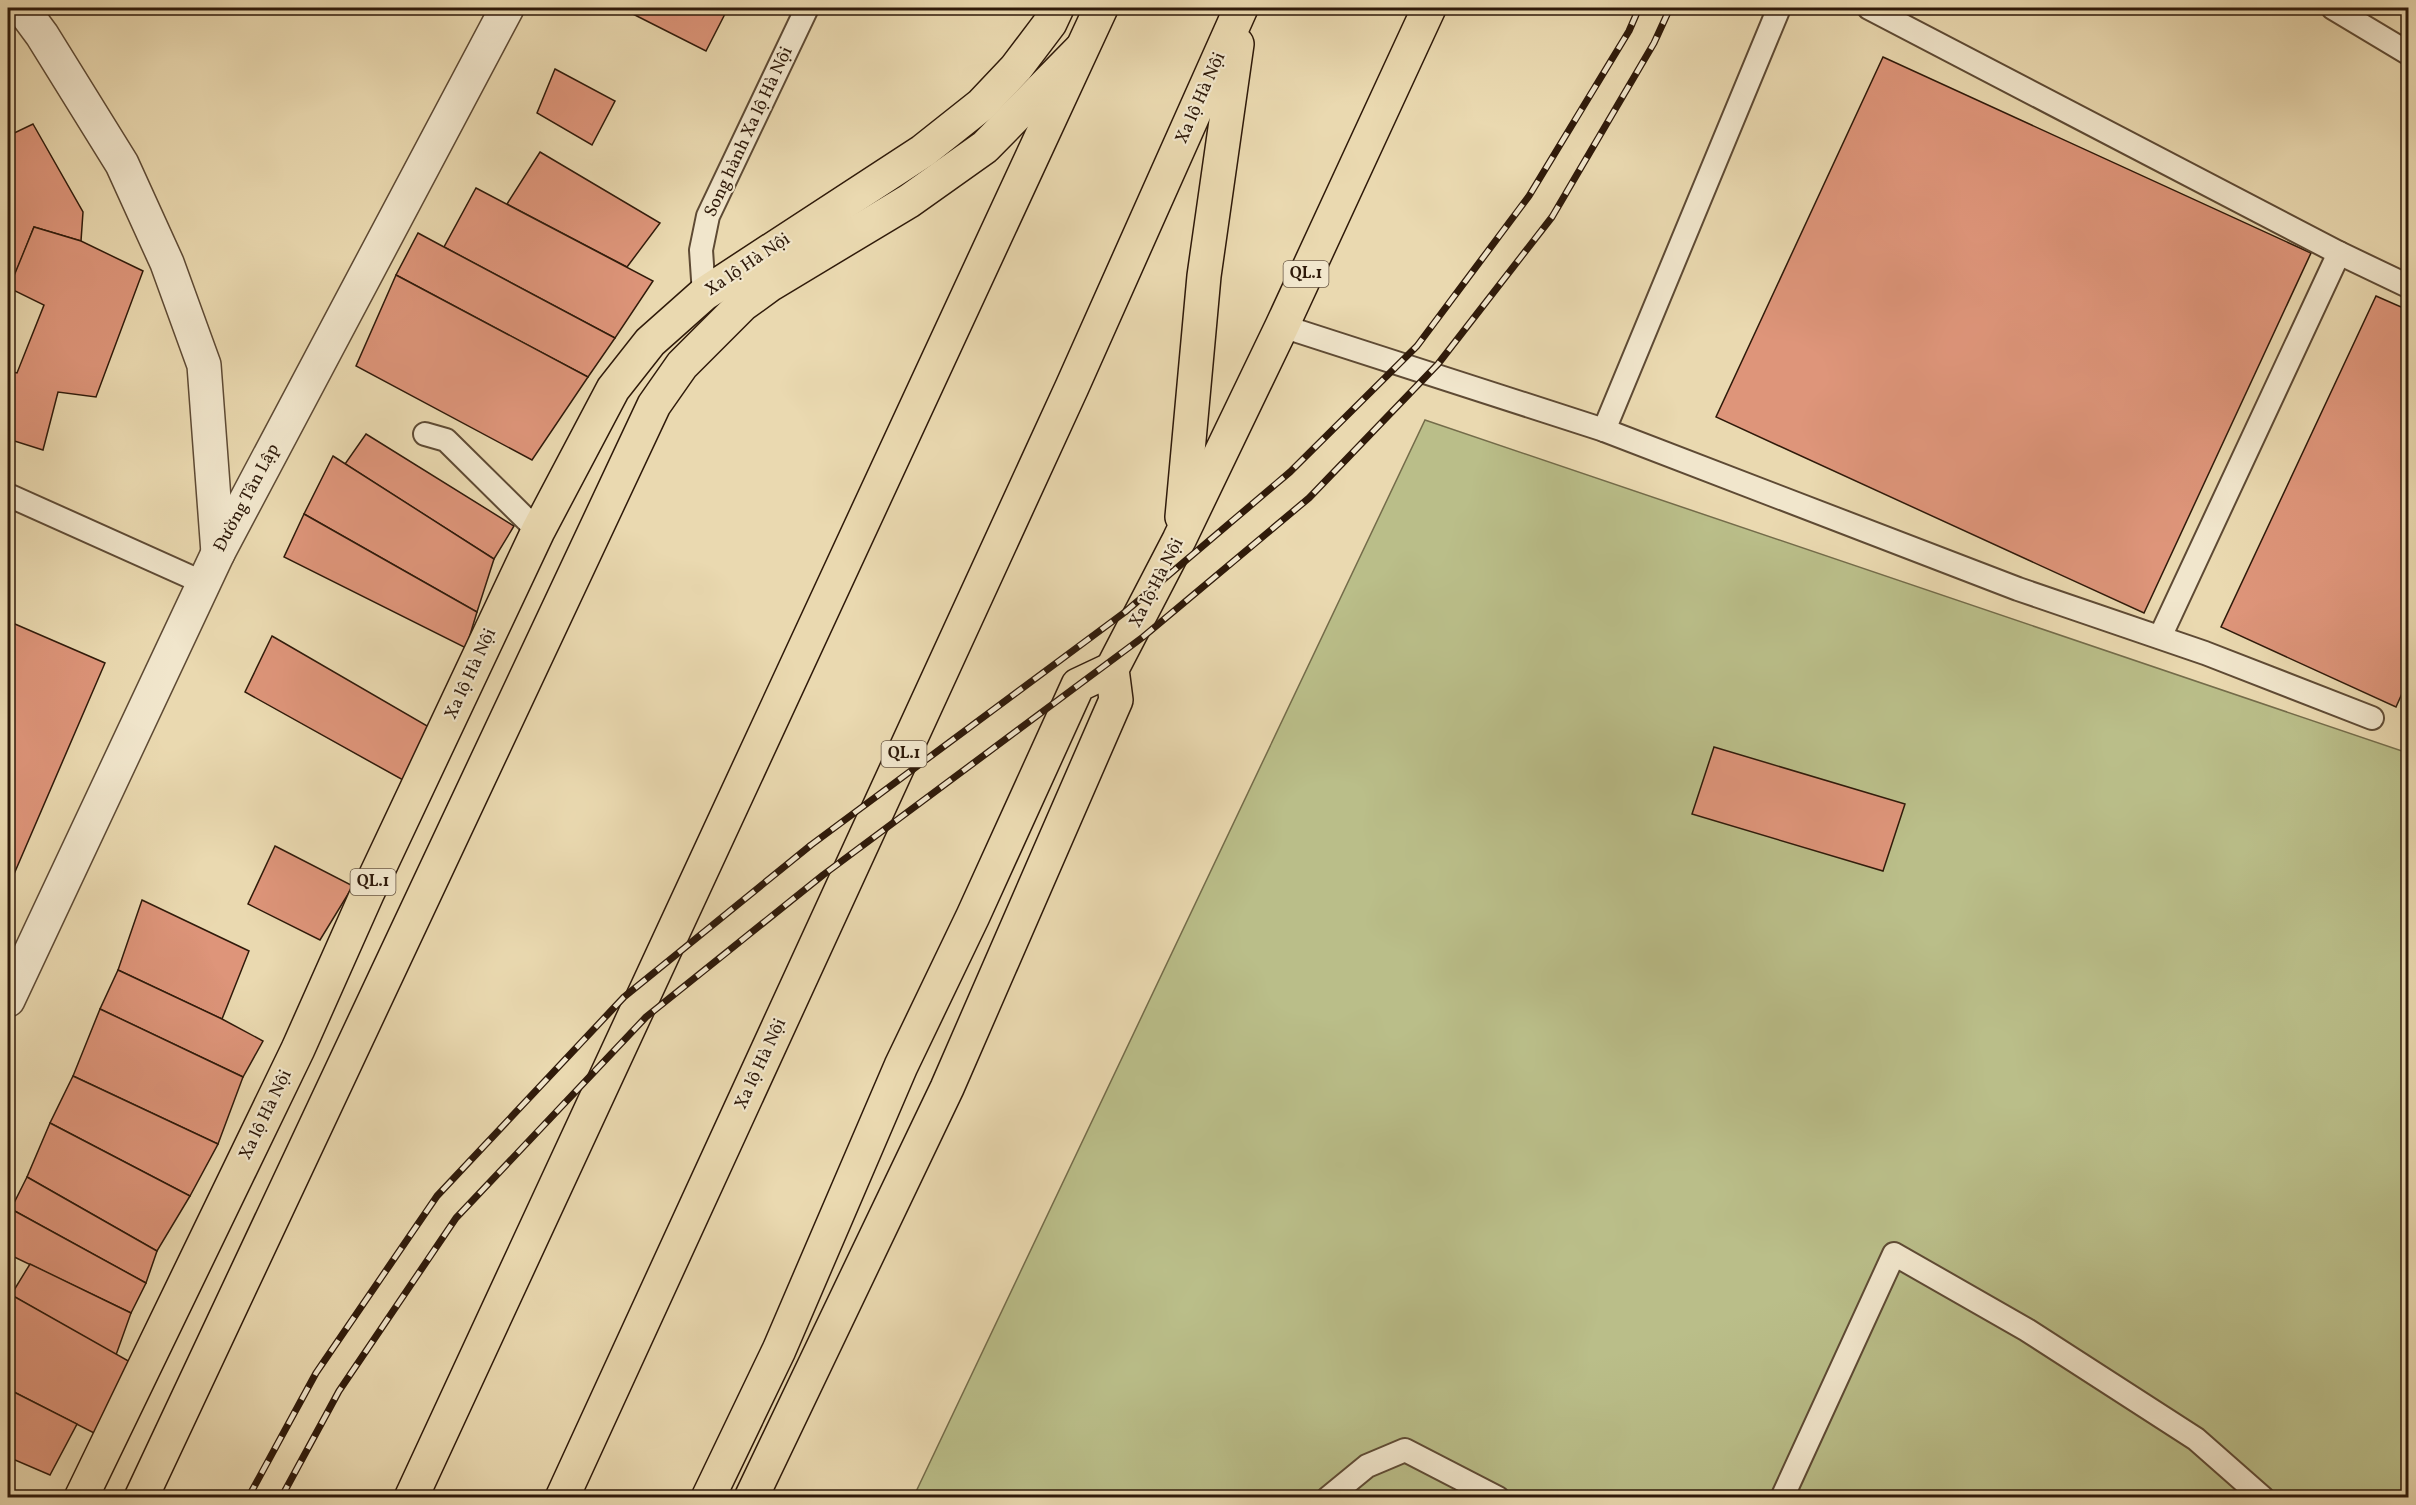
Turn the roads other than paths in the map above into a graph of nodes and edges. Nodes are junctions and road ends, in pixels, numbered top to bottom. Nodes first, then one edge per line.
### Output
1 (22, 8) edge
2 (507, 8) edge
3 (807, 8) edge
4 (1057, 8) edge
5 (1101, 8) edge
6 (1242, 8) edge
7 (1429, 8) edge
8 (1779, 8) edge
9 (1869, 8) edge
10 (2333, 8) edge
11 (1080, 50) junction
12 (2409, 53) edge
13 (2339, 253) junction
14 (2409, 286) edge
15 (704, 294) junction
16 (722, 323) junction
17 (1282, 326) junction
18 (1604, 430) junction
19 (425, 434) dead end
20 (8, 495) edge
21 (538, 531) junction
22 (1179, 540) junction
23 (218, 552) junction
24 (204, 583) junction
25 (2160, 637) junction
26 (1112, 669) junction
27 (2372, 718) dead end
28 (8, 1000) edge
29 (298, 1049) junction
30 (341, 1074) junction
31 (835, 1220) junction
32 (874, 1240) junction
33 (81, 1497) edge
34 (141, 1497) edge
35 (411, 1497) edge
36 (562, 1497) edge
37 (708, 1497) edge
38 (751, 1497) edge
39 (1328, 1497) edge
40 (1498, 1497) edge
41 (1782, 1497) edge
42 (2263, 1497) edge

1 - 23 street
2 - 23 street, Đường Tân Lập
3 - 15 lane, Song hành Xa lộ Hà Nội
4 - 15 highway, Xa lộ Hà Nội / QL.1
5 - 11 highway, Xa lộ Hà Nội / QL.1
6 - 22 highway, QL.1
6 - 36 highway, Xa lộ Hà Nội / QL.1
7 - 17 highway, Xa lộ Hà Nội / QL.1
8 - 18 lane
9 - 13 lane
10 - 12 lane
11 - 16 highway, Xa lộ Hà Nội / QL.1
11 - 35 highway, Xa lộ Hà Nội / QL.1
13 - 14 lane
13 - 25 lane
15 - 16 highway
15 - 21 highway, Xa lộ Hà Nội / QL.1
16 - 30 highway, Xa lộ Hà Nội / QL.1
17 - 18 lane
17 - 22 highway, Xa lộ Hà Nội / QL.1
18 - 25 lane
19 - 21 lane
20 - 24 lane
21 - 29 highway, Xa lộ Hà Nội / QL.1
22 - 26 highway, Xa lộ Hà Nội / QL.1
23 - 24 street, Đường Tân Lập
24 - 28 street, Đường Tân Lập
25 - 27 lane
26 - 31 highway
26 - 32 highway
29 - 30 highway
29 - 33 highway, Xa lộ Hà Nội / QL.1
30 - 34 highway, Xa lộ Hà Nội / QL.1
31 - 32 highway
31 - 37 highway
32 - 38 highway
39 - 40 lane
41 - 42 lane

